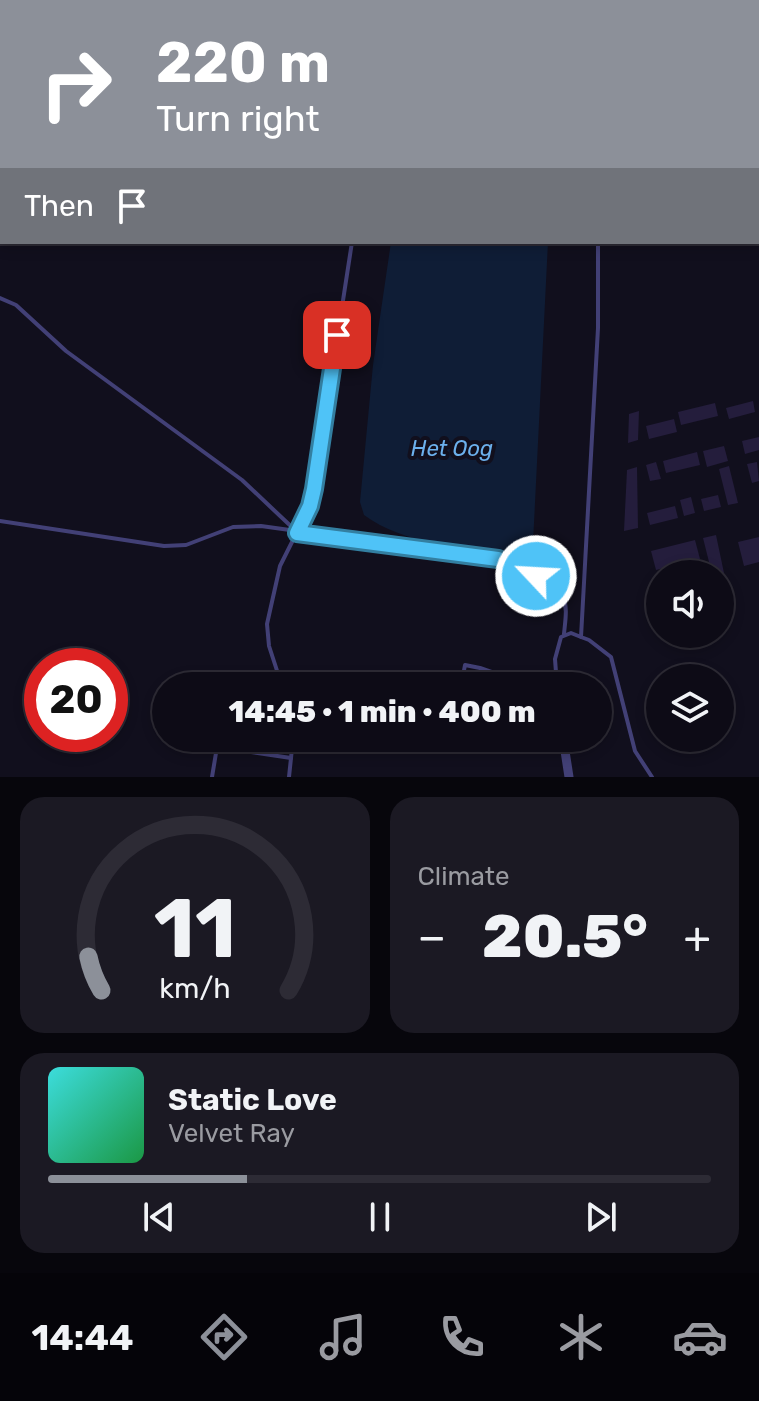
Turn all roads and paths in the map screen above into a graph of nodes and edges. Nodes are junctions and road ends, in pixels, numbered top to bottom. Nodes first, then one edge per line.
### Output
1 (352, 244) edge
2 (598, 244) edge
3 (0, 298) edge
4 (0, 521) edge
5 (297, 533) junction
6 (564, 634) junction
7 (581, 637) junction
8 (277, 672) edge
9 (464, 672) edge
10 (492, 672) edge
11 (556, 672) edge
12 (292, 752) edge
13 (563, 752) edge
14 (291, 758) junction
15 (212, 777) edge
16 (289, 777) edge
17 (566, 777) edge
18 (652, 777) edge

1 - 5 lane
2 - 7 lane
3 - 5 lane
4 - 5 lane
5 - 6 lane
5 - 8 lane
6 - 7 lane
6 - 11 lane
7 - 18 lane
9 - 10 lane
12 - 14 lane
13 - 17 street
14 - 15 lane
14 - 16 lane

